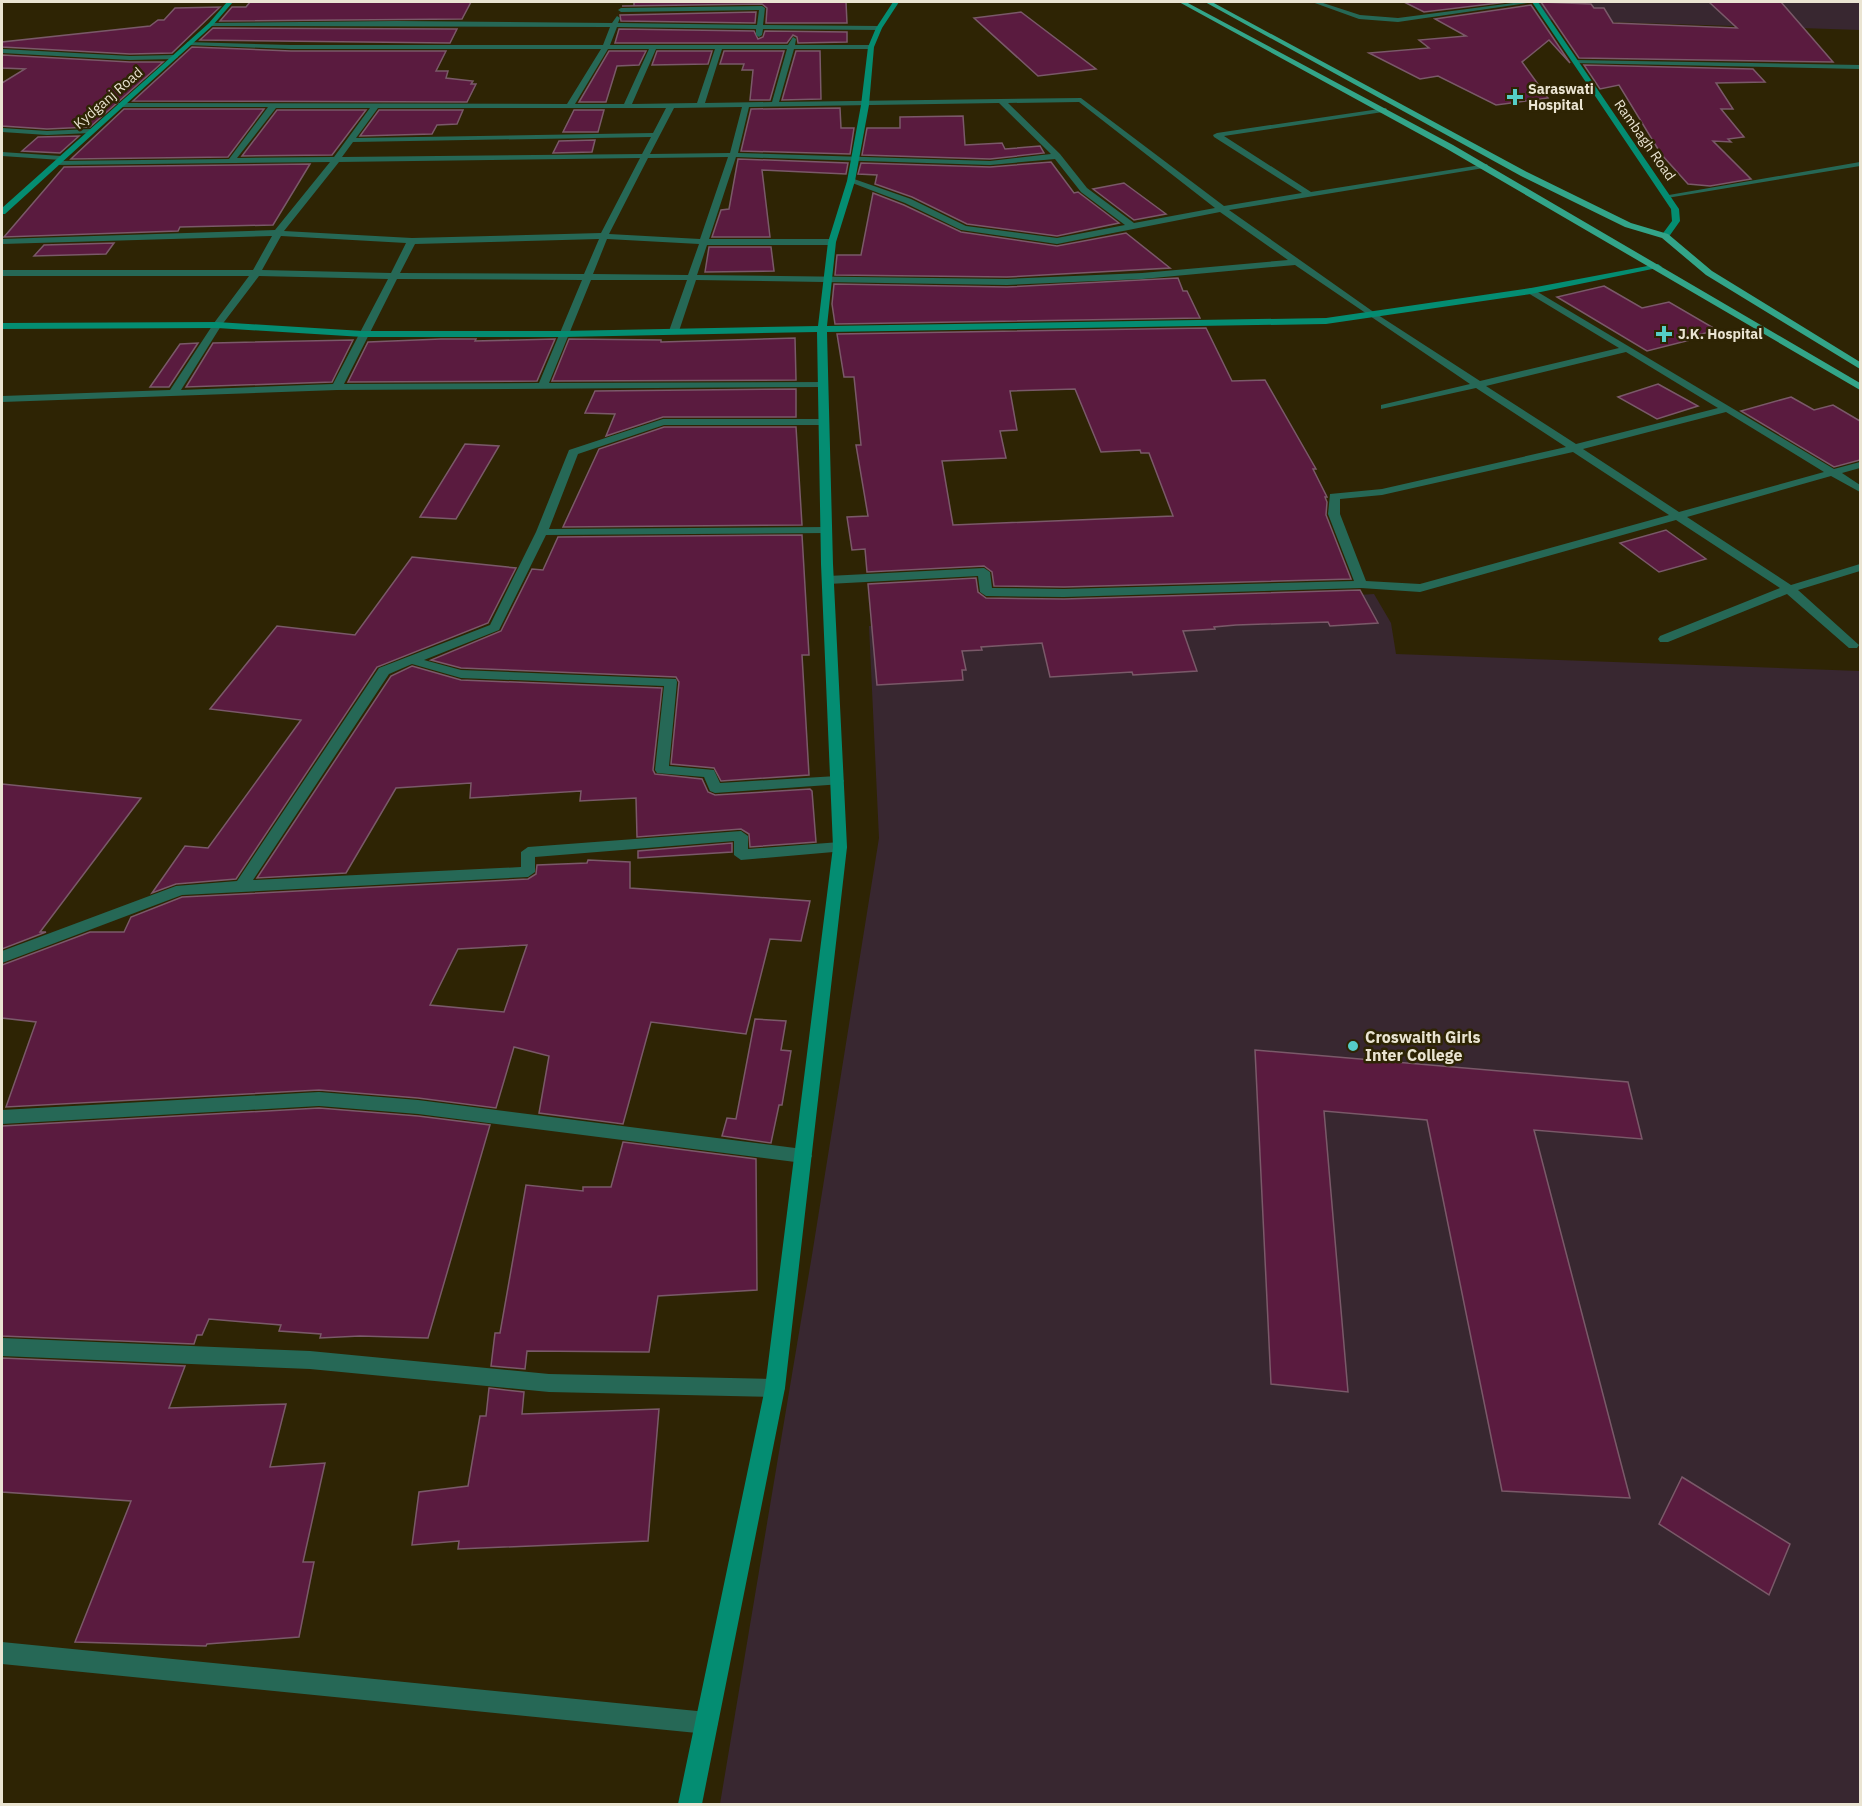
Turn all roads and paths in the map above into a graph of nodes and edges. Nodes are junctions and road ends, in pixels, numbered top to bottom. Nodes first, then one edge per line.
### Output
1 (230, 2) edge
2 (626, 2) edge
3 (896, 2) edge
4 (1182, 2) edge
5 (1208, 2) edge
6 (1315, 2) edge
7 (1534, 2) edge
8 (621, 10) junction
9 (212, 24) junction
10 (613, 26) junction
11 (760, 26) junction
12 (797, 27) junction
13 (879, 28) junction
14 (189, 43) junction
15 (789, 47) junction
16 (871, 47) junction
17 (605, 48) junction
18 (653, 48) junction
19 (719, 48) junction
20 (757, 48) junction
21 (2, 51) edge
22 (175, 57) junction
23 (1575, 62) junction
24 (1860, 67) edge
25 (1001, 101) junction
26 (121, 105) junction
27 (274, 105) junction
28 (376, 105) junction
29 (570, 105) junction
30 (775, 105) junction
31 (865, 105) junction
32 (627, 106) junction
33 (671, 106) junction
34 (700, 106) junction
35 (746, 106) junction
36 (1383, 110) junction
37 (2, 130) edge
38 (90, 131) junction
39 (655, 135) junction
40 (351, 140) junction
41 (2, 154) edge
42 (733, 155) junction
43 (1057, 156) junction
44 (646, 157) junction
45 (337, 159) junction
46 (855, 159) junction
47 (59, 160) junction
48 (232, 160) junction
49 (1860, 164) edge
50 (1484, 166) junction
51 (851, 181) junction
52 (1310, 195) junction
53 (1667, 195) junction
54 (1222, 209) junction
55 (2, 212) edge
56 (1628, 225) junction
57 (1132, 226) junction
58 (278, 233) junction
59 (1599, 233) junction
60 (604, 236) junction
61 (1665, 236) junction
62 (2, 241) edge
63 (412, 242) junction
64 (702, 242) junction
65 (832, 242) junction
66 (1297, 262) junction
67 (1658, 267) junction
68 (2, 273) edge
69 (256, 273) junction
70 (1709, 273) junction
71 (393, 276) junction
72 (587, 278) junction
73 (690, 278) junction
74 (828, 278) junction
75 (1676, 278) junction
76 (1531, 291) junction
77 (1372, 315) junction
78 (217, 325) junction
79 (2, 326) edge
80 (822, 330) junction
81 (674, 331) junction
82 (363, 334) junction
83 (563, 334) junction
84 (1627, 349) junction
85 (1860, 366) edge
86 (1477, 383) junction
87 (822, 384) junction
88 (543, 385) junction
89 (337, 387) junction
90 (1860, 387) edge
91 (174, 392) junction
92 (2, 399) edge
93 (1385, 407) dead end
94 (1727, 409) junction
95 (824, 422) junction
96 (1575, 448) junction
97 (1860, 465) edge
98 (1833, 473) junction
99 (1860, 489) edge
100 (1679, 517) junction
101 (826, 530) junction
102 (543, 532) junction
103 (1860, 567) edge
104 (828, 580) junction
105 (1361, 584) junction
106 (1789, 589) junction
107 (1664, 639) dead end
108 (1853, 645) dead end
109 (410, 660) junction
110 (837, 781) junction
111 (840, 847) junction
112 (242, 886) junction
113 (2, 957) edge
114 (2, 1117) edge
115 (803, 1156) junction
116 (2, 1347) edge
117 (775, 1388) junction
118 (2, 1653) edge
119 (706, 1723) junction
120 (690, 1804) edge

1 - 9 street, Kydganj Road
2 - 8 street
3 - 13 street
4 - 36 main road
5 - 56 main road
6 - 7 street
7 - 23 street, Rambagh Road
8 - 10 street
8 - 11 street
9 - 10 street
9 - 14 street, Kydganj Road
10 - 11 street
10 - 17 street
11 - 12 street
11 - 20 street
12 - 13 street
12 - 15 street
13 - 16 street
14 - 17 street
14 - 22 street, Kydganj Road
15 - 16 street
15 - 20 street
15 - 30 street
16 - 31 street
17 - 18 street
17 - 29 street
18 - 19 street
18 - 32 street
19 - 20 street
19 - 34 street
21 - 22 street
22 - 26 street, Kydganj Road
23 - 24 street
23 - 53 street, Rambagh Road
25 - 31 street
25 - 43 street
25 - 54 street
26 - 27 street
26 - 38 street, Kydganj Road
27 - 28 street
27 - 48 street
28 - 29 street
28 - 40 street
29 - 32 street
30 - 31 street
30 - 35 street
31 - 46 street
32 - 33 street
33 - 34 street
33 - 39 street
34 - 35 street
35 - 42 street
36 - 50 main road
36 - 52 street
37 - 38 street
38 - 47 street, Kydganj Road
39 - 40 street
39 - 44 street
40 - 45 street
41 - 47 street
42 - 44 street
42 - 46 street
42 - 64 street
43 - 46 street
43 - 57 street
44 - 45 street
44 - 60 street
45 - 48 street
45 - 58 street
46 - 51 street
47 - 48 street
47 - 55 street, Kydganj Road
49 - 53 street
50 - 52 street
50 - 59 main road
51 - 57 street
51 - 65 street
52 - 54 street
53 - 61 street, Rambagh Road
54 - 57 street
54 - 66 street
56 - 59 main road
56 - 61 main road
58 - 62 street
58 - 63 street
58 - 69 street
59 - 67 main road
60 - 63 street
60 - 64 street
60 - 72 street
61 - 70 main road
63 - 71 street
64 - 65 street
64 - 73 street
65 - 74 street
66 - 74 street
66 - 77 street
67 - 75 main road
67 - 76 street
68 - 69 street
69 - 71 street
69 - 78 street
70 - 75 main road
70 - 85 main road
71 - 72 street
71 - 82 street
72 - 73 street
72 - 83 street
73 - 74 street
73 - 81 street
74 - 80 street
75 - 90 main road
76 - 77 street
76 - 84 street
77 - 80 street
77 - 86 street
78 - 79 street
78 - 82 street
78 - 91 street
80 - 81 street
80 - 87 street
81 - 83 street
82 - 83 street
82 - 89 street
83 - 88 street
84 - 86 street
84 - 94 street
86 - 93 street
86 - 96 street
87 - 88 street
87 - 95 street
88 - 89 street
89 - 91 street
91 - 92 street
94 - 96 street
94 - 98 street
95 - 101 street
95 - 102 street
96 - 100 street
96 - 105 street
97 - 98 street
98 - 99 street
98 - 100 street
100 - 105 street
100 - 106 street
101 - 102 street
101 - 104 street
102 - 109 street
103 - 106 street
104 - 105 street
104 - 110 street
106 - 107 street
106 - 108 street
109 - 110 street
109 - 112 street
110 - 111 street
111 - 112 street
111 - 115 street
112 - 113 street
114 - 115 street
115 - 117 street
116 - 117 street
117 - 119 street
118 - 119 street
119 - 120 street

